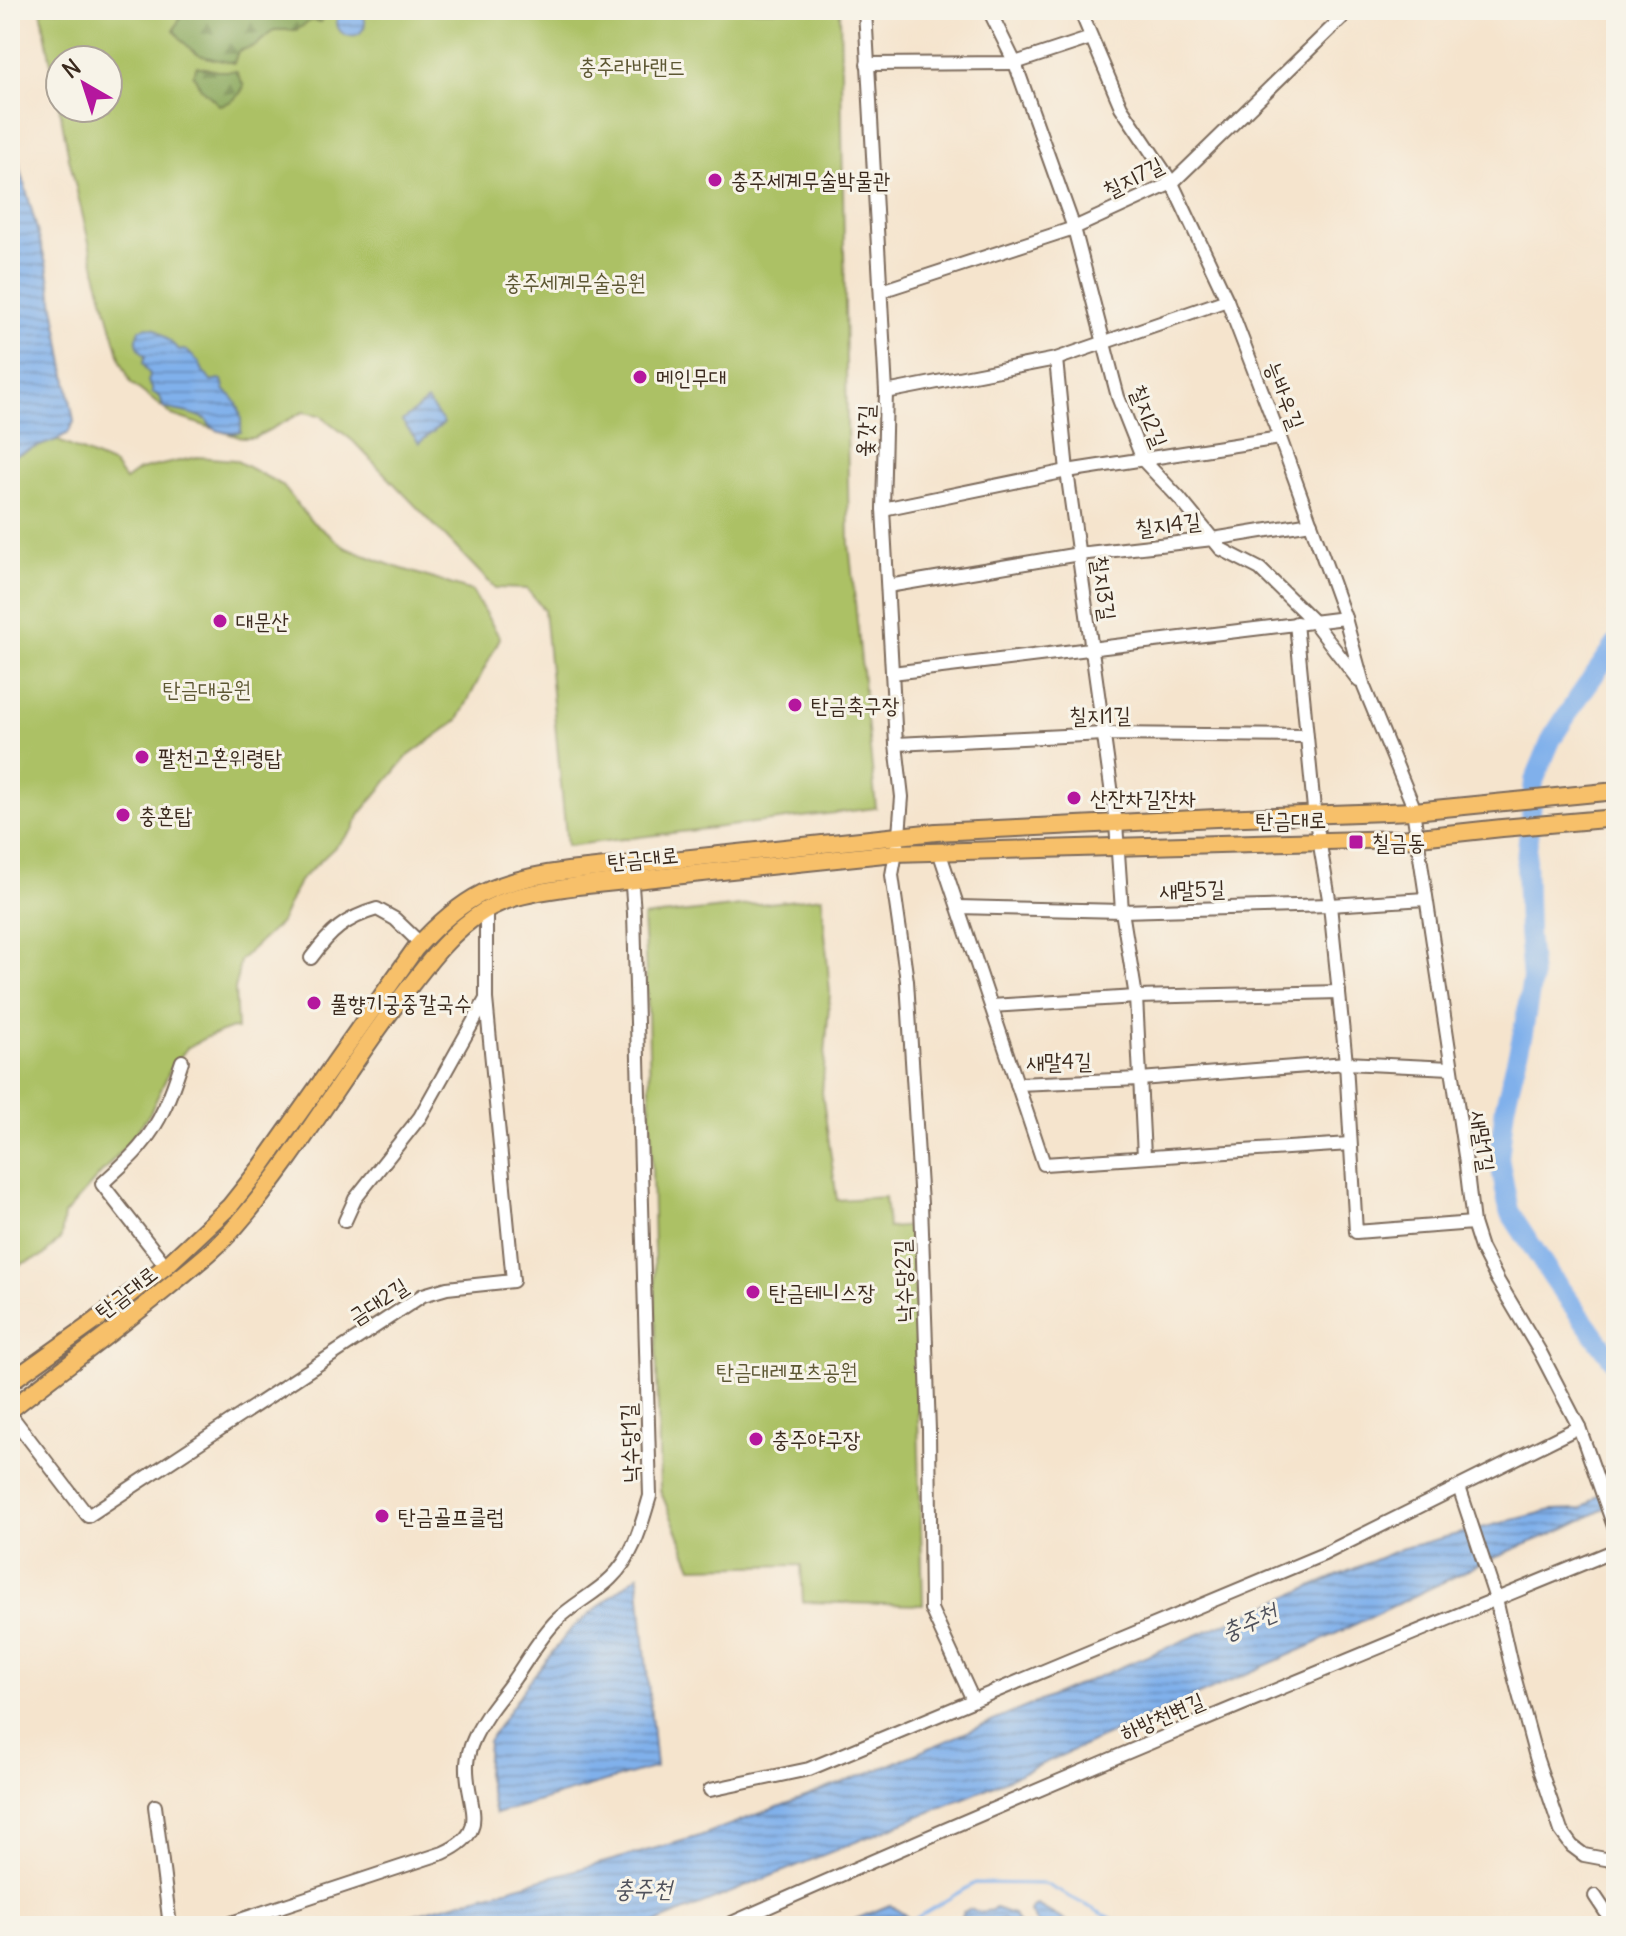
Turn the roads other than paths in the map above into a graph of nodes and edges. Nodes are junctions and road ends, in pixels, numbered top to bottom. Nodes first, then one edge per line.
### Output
1 (865, 10) edge
2 (989, 10) edge
3 (1080, 10) edge
4 (1350, 10) edge
5 (1091, 38) junction
6 (1015, 63) junction
7 (867, 64) junction
8 (1172, 183) junction
9 (1074, 228) junction
10 (881, 291) junction
11 (1227, 300) junction
12 (1104, 344) junction
13 (1056, 359) junction
14 (886, 392) junction
15 (1280, 438) junction
16 (1143, 460) junction
17 (1067, 471) junction
18 (883, 509) junction
19 (1311, 523) junction
20 (1213, 539) junction
21 (1079, 554) junction
22 (888, 586) junction
23 (1345, 618) junction
24 (1313, 621) junction
25 (1296, 623) junction
26 (1092, 649) junction
27 (892, 673) junction
28 (1364, 687) junction
29 (1104, 734) junction
30 (1306, 736) junction
31 (896, 744) junction
32 (1616, 791) edge
33 (1414, 811) junction
34 (1315, 815) junction
35 (1616, 818) edge
36 (1116, 823) junction
37 (899, 835) junction
38 (1418, 838) junction
39 (1319, 841) junction
40 (1118, 846) junction
41 (939, 851) junction
42 (894, 853) junction
43 (630, 864) junction
44 (631, 882) junction
45 (1426, 899) junction
46 (1330, 905) junction
47 (958, 907) junction
48 (486, 909) junction
49 (1122, 911) junction
50 (420, 943) junction
51 (311, 958) dead end
52 (1339, 992) junction
53 (1136, 997) junction
54 (486, 999) junction
55 (991, 1006) junction
56 (182, 1061) dead end
57 (1346, 1063) junction
58 (1451, 1068) junction
59 (1140, 1079) junction
60 (1017, 1084) junction
61 (1350, 1144) junction
62 (1144, 1156) junction
63 (345, 1221) dead end
64 (1473, 1223) junction
65 (166, 1266) junction
66 (10, 1382) edge
67 (10, 1412) edge
68 (1579, 1427) junction
69 (1459, 1487) junction
70 (1616, 1532) edge
71 (1616, 1550) edge
72 (1496, 1599) junction
73 (973, 1700) junction
74 (710, 1790) dead end
75 (155, 1806) dead end
76 (1616, 1861) edge
77 (1595, 1896) dead end
78 (170, 1926) edge
79 (222, 1926) edge
80 (725, 1926) edge
81 (1615, 1926) edge

1 - 7 street, 옻갓길
2 - 6 street, 칠지2길
3 - 5 street, 능바우길
4 - 8 street, 칠지7길
5 - 6 street
5 - 8 street, 능바우길
6 - 7 street
6 - 9 street, 칠지2길
7 - 10 street, 옻갓길
8 - 9 street, 칠지7길
8 - 11 street, 능바우길
9 - 10 street, 칠지7길
9 - 12 street, 칠지2길
10 - 14 street, 옻갓길
11 - 12 street
11 - 15 street, 능바우길
12 - 13 street
12 - 16 street, 칠지2길
13 - 14 street
13 - 17 street, 칠지3길
14 - 18 street, 옻갓길
15 - 16 street
15 - 19 street, 능바우길
16 - 17 street
16 - 20 street, 칠지2길
17 - 18 street
17 - 21 street, 칠지3길
18 - 22 street, 옻갓길
19 - 20 street, 칠지4길
19 - 23 street, 능바우길
20 - 21 street, 칠지4길
20 - 24 street, 칠지2길
21 - 22 street, 칠지4길
21 - 26 street, 칠지3길
22 - 27 street, 옻갓길
23 - 24 street
23 - 28 street, 능바우길
24 - 25 street
24 - 28 street, 칠지2길
25 - 26 street
25 - 30 street
26 - 27 street
26 - 29 street, 칠지3길
27 - 31 street, 옻갓길
28 - 33 street, 능바우길
29 - 30 street, 칠지1길
29 - 31 street, 칠지1길
29 - 36 street, 칠지3길
30 - 34 street
31 - 37 street, 옻갓길
32 - 33 main road, 탄금대로
33 - 34 main road, 탄금대로
33 - 38 street, 능바우길
34 - 36 main road, 탄금대로
34 - 39 street
35 - 38 main road, 탄금대로
36 - 37 main road, 탄금대로
36 - 40 street, 칠지3길
37 - 42 street, 옻갓길
37 - 43 main road, 탄금대로
38 - 39 main road, 탄금대로
38 - 45 street, 새말1길
39 - 40 main road, 탄금대로
39 - 46 street
40 - 41 main road, 탄금대로
40 - 49 street, 칠지3길
41 - 42 main road, 탄금대로
41 - 47 street, 새말4길
42 - 44 main road, 탄금대로
42 - 73 street, 낙수당2길
43 - 44 street, 낙수당1길
43 - 50 main road, 탄금대로
44 - 48 main road, 탄금대로
44 - 79 street, 낙수당1길
45 - 46 street, 새말5길
45 - 58 street, 새말1길
46 - 49 street, 새말5길
46 - 52 street
47 - 49 street, 새말5길
47 - 55 street, 새말4길
48 - 54 street, 금대2길
48 - 67 main road, 탄금대로
49 - 53 street, 칠지3길
50 - 51 street
50 - 65 main road, 탄금대로
52 - 53 street
52 - 57 street
53 - 55 street
53 - 59 street, 칠지3길
54 - 63 street
54 - 67 street, 금대2길
55 - 60 street, 새말4길
56 - 65 street
57 - 58 street, 새말4길
57 - 59 street, 새말4길
57 - 61 street
58 - 64 street, 새말1길
59 - 60 street, 새말4길
59 - 62 street, 칠지3길
60 - 62 street
61 - 62 street
61 - 64 street
64 - 68 street, 새말1길
65 - 66 main road, 탄금대로
68 - 69 street
68 - 70 street, 새말1길
69 - 72 street
69 - 73 street
71 - 72 street, 하방천변길
72 - 76 street
72 - 80 street, 하방천변길
73 - 74 street
75 - 78 street
77 - 81 street

